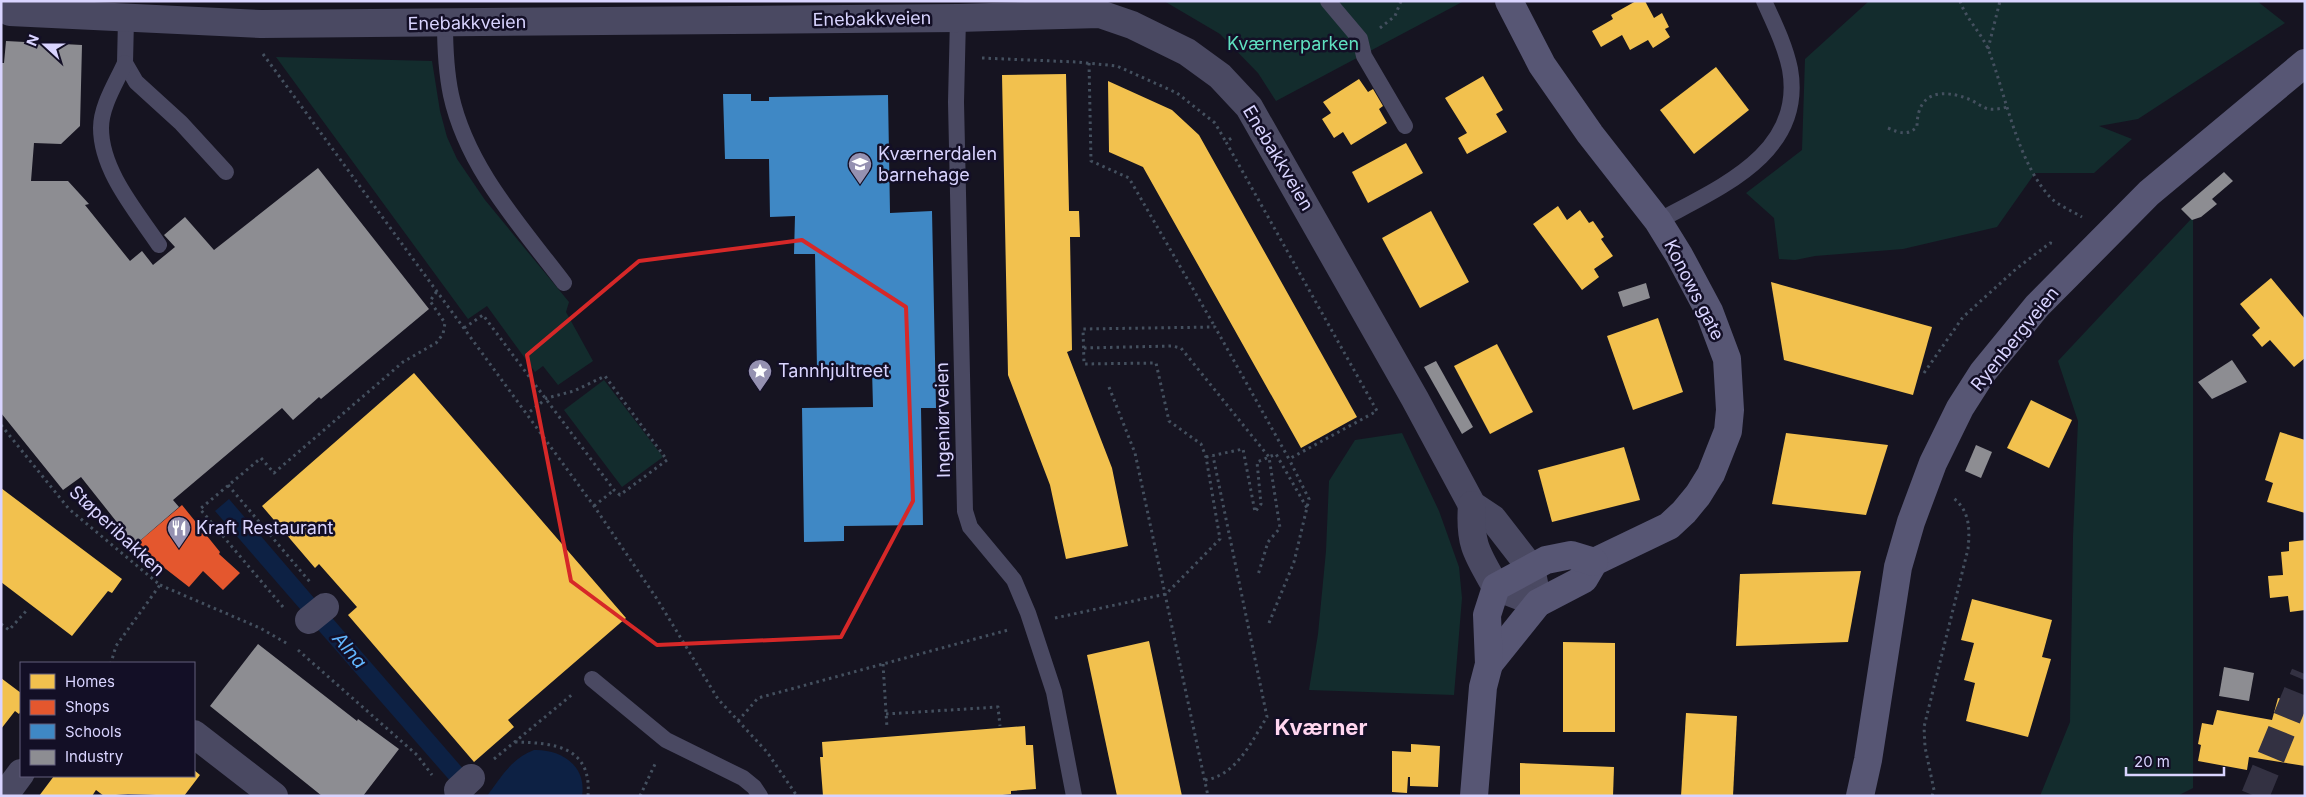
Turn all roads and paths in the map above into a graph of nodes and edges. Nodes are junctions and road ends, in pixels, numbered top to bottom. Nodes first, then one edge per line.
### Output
1 (1328, 1) edge
2 (1401, 1) edge
3 (1509, 1) edge
4 (1764, 1) edge
5 (1960, 1) edge
6 (2000, 1) edge
7 (1100, 8) edge
8 (995, 9) edge
9 (10, 12) dead end
10 (958, 18) junction
11 (126, 19) junction
12 (445, 23) junction
13 (261, 24) junction
14 (1360, 39) junction
15 (1988, 50) junction
16 (978, 58) dead end
17 (125, 63) junction
18 (1090, 63) junction
19 (2305, 63) edge
20 (2008, 107) junction
21 (1405, 126) dead end
22 (1888, 128) dead end
23 (1239, 133) dead end
24 (1226, 142) junction
25 (226, 172) dead end
26 (2086, 220) dead end
27 (1658, 221) junction
28 (159, 245) dead end
29 (2046, 245) dead end
30 (564, 283) dead end
31 (437, 291) junction
32 (1215, 327) junction
33 (464, 328) junction
34 (1084, 348) junction
35 (1354, 358) dead end
36 (1348, 362) junction
37 (1924, 373) dead end
38 (1110, 387) dead end
39 (547, 398) junction
40 (526, 414) junction
41 (1, 425) edge
42 (1213, 456) junction
43 (1270, 457) junction
44 (1206, 458) junction
45 (1289, 459) junction
46 (1926, 483) junction
47 (228, 485) junction
48 (614, 490) junction
49 (1472, 505) junction
50 (594, 506) junction
51 (1307, 508) junction
52 (1594, 562) junction
53 (1531, 568) junction
54 (1258, 575) dead end
55 (160, 585) junction
56 (1496, 587) junction
57 (1166, 594) junction
58 (1538, 602) junction
59 (27, 610) dead end
60 (1269, 623) dead end
61 (1, 624) edge
62 (1032, 624) junction
63 (284, 634) dead end
64 (284, 642) junction
65 (111, 662) edge
66 (883, 664) junction
67 (1490, 664) junction
68 (592, 679) dead end
69 (578, 690) dead end
70 (886, 714) junction
71 (738, 721) junction
72 (1000, 726) dead end
73 (887, 728) dead end
74 (195, 735) edge
75 (666, 740) junction
76 (515, 742) junction
77 (20, 773) edge
78 (1205, 780) junction
79 (4, 796) edge
80 (274, 796) edge
81 (588, 796) edge
82 (640, 796) edge
83 (760, 796) edge
84 (797, 796) edge
85 (1074, 796) edge
86 (1208, 796) edge
87 (1474, 796) edge
88 (1860, 796) edge
89 (1932, 796) edge

1 - 14 lane
2 - 14 path
3 - 27 street, Konows gate
4 - 27 lane
5 - 15 path
6 - 15 path
7 - 8 street, Enebakkveien
7 - 49 street, Enebakkveien
8 - 10 street, Enebakkveien
9 - 11 street, Enebakkveien
10 - 12 street, Enebakkveien
10 - 62 lane, Ingeniørveien
11 - 13 street, Enebakkveien
11 - 17 lane
12 - 13 street, Enebakkveien
12 - 30 lane
13 - 31 path
14 - 21 lane
15 - 20 path
16 - 18 path
17 - 25 lane
17 - 28 lane
18 - 24 path
18 - 32 path
19 - 46 street, Ryenbergveien
20 - 22 path
20 - 26 path
23 - 24 path
24 - 36 path
27 - 52 street, Konows gate
29 - 37 path
31 - 33 path
31 - 47 path
32 - 34 path
32 - 45 path
33 - 39 path
33 - 40 path
34 - 43 path
34 - 44 path
35 - 36 path
36 - 45 path
38 - 57 path
39 - 40 path
39 - 48 path
39 - 48 path
40 - 50 path
41 - 55 path, Støperibakken
42 - 43 path
42 - 44 path
42 - 78 path
43 - 51 path
43 - 54 path
44 - 57 path
45 - 51 path
46 - 88 street, Ryenbergveien
46 - 89 path
47 - 47 path
48 - 50 path
49 - 53 street, Enebakkveien
49 - 56 street
50 - 71 path
51 - 60 path
52 - 53 street
52 - 58 street, Konows gate
53 - 56 street
53 - 58 street, Enebakkveien
55 - 64 path
55 - 65 path, Støperibakken
56 - 58 street
56 - 67 street, Konows gate
57 - 62 path
57 - 78 path
58 - 67 street, Konows gate
59 - 61 path
62 - 66 path
62 - 85 lane, Ingeniørveien
63 - 64 path
64 - 76 path
66 - 70 path
66 - 71 path
67 - 87 street, Konows gate
68 - 75 lane
69 - 76 path
70 - 72 path
70 - 73 path
71 - 84 path
74 - 80 street
75 - 82 path
75 - 83 lane
76 - 81 path
77 - 79 street
78 - 86 path

